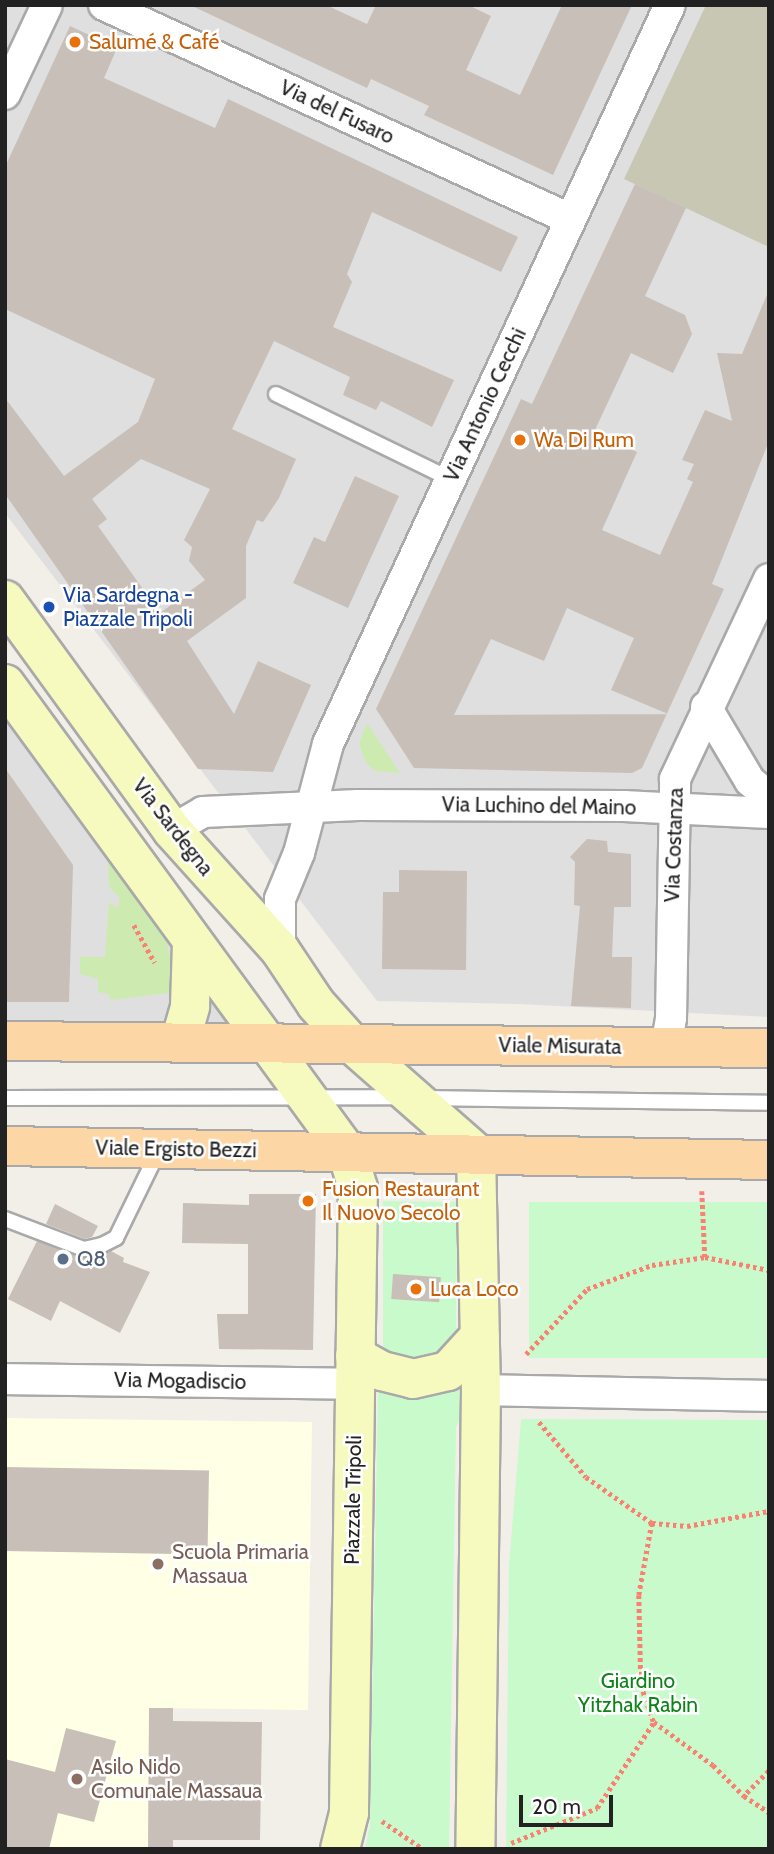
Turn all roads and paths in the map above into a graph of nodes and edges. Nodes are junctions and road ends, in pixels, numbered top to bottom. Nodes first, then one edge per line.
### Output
1 (47, 5) edge
2 (104, 5) edge
3 (670, 5) edge
4 (5, 94) edge
5 (570, 219) junction
6 (276, 394) dead end
7 (450, 479) junction
8 (769, 579) edge
9 (5, 600) edge
10 (5, 684) edge
11 (706, 707) junction
12 (769, 797) edge
13 (309, 807) junction
14 (674, 811) junction
15 (769, 813) edge
16 (172, 830) junction
17 (134, 859) junction
18 (130, 916) dead end
19 (192, 942) junction
20 (280, 950) junction
21 (160, 974) dead end
22 (5, 1041) edge
23 (180, 1042) junction
24 (266, 1042) junction
25 (351, 1043) junction
26 (666, 1047) junction
27 (769, 1048) edge
28 (306, 1096) junction
29 (5, 1098) edge
30 (414, 1098) junction
31 (769, 1103) edge
32 (5, 1146) edge
33 (159, 1150) junction
34 (346, 1152) junction
35 (476, 1153) junction
36 (769, 1160) edge
37 (701, 1161) junction
38 (5, 1219) edge
39 (705, 1257) junction
40 (769, 1270) edge
41 (480, 1336) junction
42 (526, 1354) dead end
43 (355, 1370) junction
44 (5, 1379) edge
45 (481, 1390) junction
46 (769, 1396) edge
47 (531, 1421) dead end
48 (769, 1511) edge
49 (652, 1523) junction
50 (654, 1722) junction
51 (769, 1771) edge
52 (744, 1796) junction
53 (769, 1812) edge
54 (374, 1816) dead end
55 (493, 1846) edge
56 (340, 1849) edge
57 (423, 1849) edge

1 - 4 street
2 - 5 street, Via del Fusaro
3 - 5 street, Via Antonio Cecchi
5 - 7 street, Via Antonio Cecchi
6 - 7 lane
7 - 13 street, Via Antonio Cecchi
8 - 11 street, Via Costanza
9 - 16 main road, Via Sardegna
10 - 17 main road
11 - 12 street
11 - 14 street, Via Costanza
13 - 14 street, Via Luchino del Maino
13 - 16 street
13 - 20 street, Via Antonio Cecchi
14 - 15 street, Via Luchino del Maino
14 - 26 street, Via Costanza
16 - 17 main road
16 - 20 main road, Via Sardegna
17 - 19 main road
18 - 21 path
19 - 23 main road
19 - 24 main road
20 - 25 main road, Via Sardegna
22 - 23 main road
23 - 24 main road
24 - 25 main road
24 - 28 main road, Piazzale Tripoli
25 - 26 main road, Viale Misurata
25 - 30 main road
26 - 27 main road, Viale Misurata
28 - 29 lane
28 - 30 lane
28 - 34 main road, Piazzale Tripoli
30 - 31 lane
30 - 35 main road
32 - 33 main road, Viale Ergisto Bezzi
33 - 34 main road, Viale Ergisto Bezzi
33 - 38 lane
34 - 35 main road
34 - 43 main road, Piazzale Tripoli
35 - 37 main road
35 - 41 main road
36 - 37 main road
37 - 39 path
39 - 40 path
39 - 42 path
41 - 43 main road
41 - 45 main road
43 - 44 street, Via Mogadiscio
43 - 56 main road, Piazzale Tripoli
45 - 46 street
45 - 55 main road
47 - 49 path
48 - 49 path
49 - 50 path
50 - 52 path
50 - 55 path
51 - 52 path
52 - 53 path
54 - 57 path

